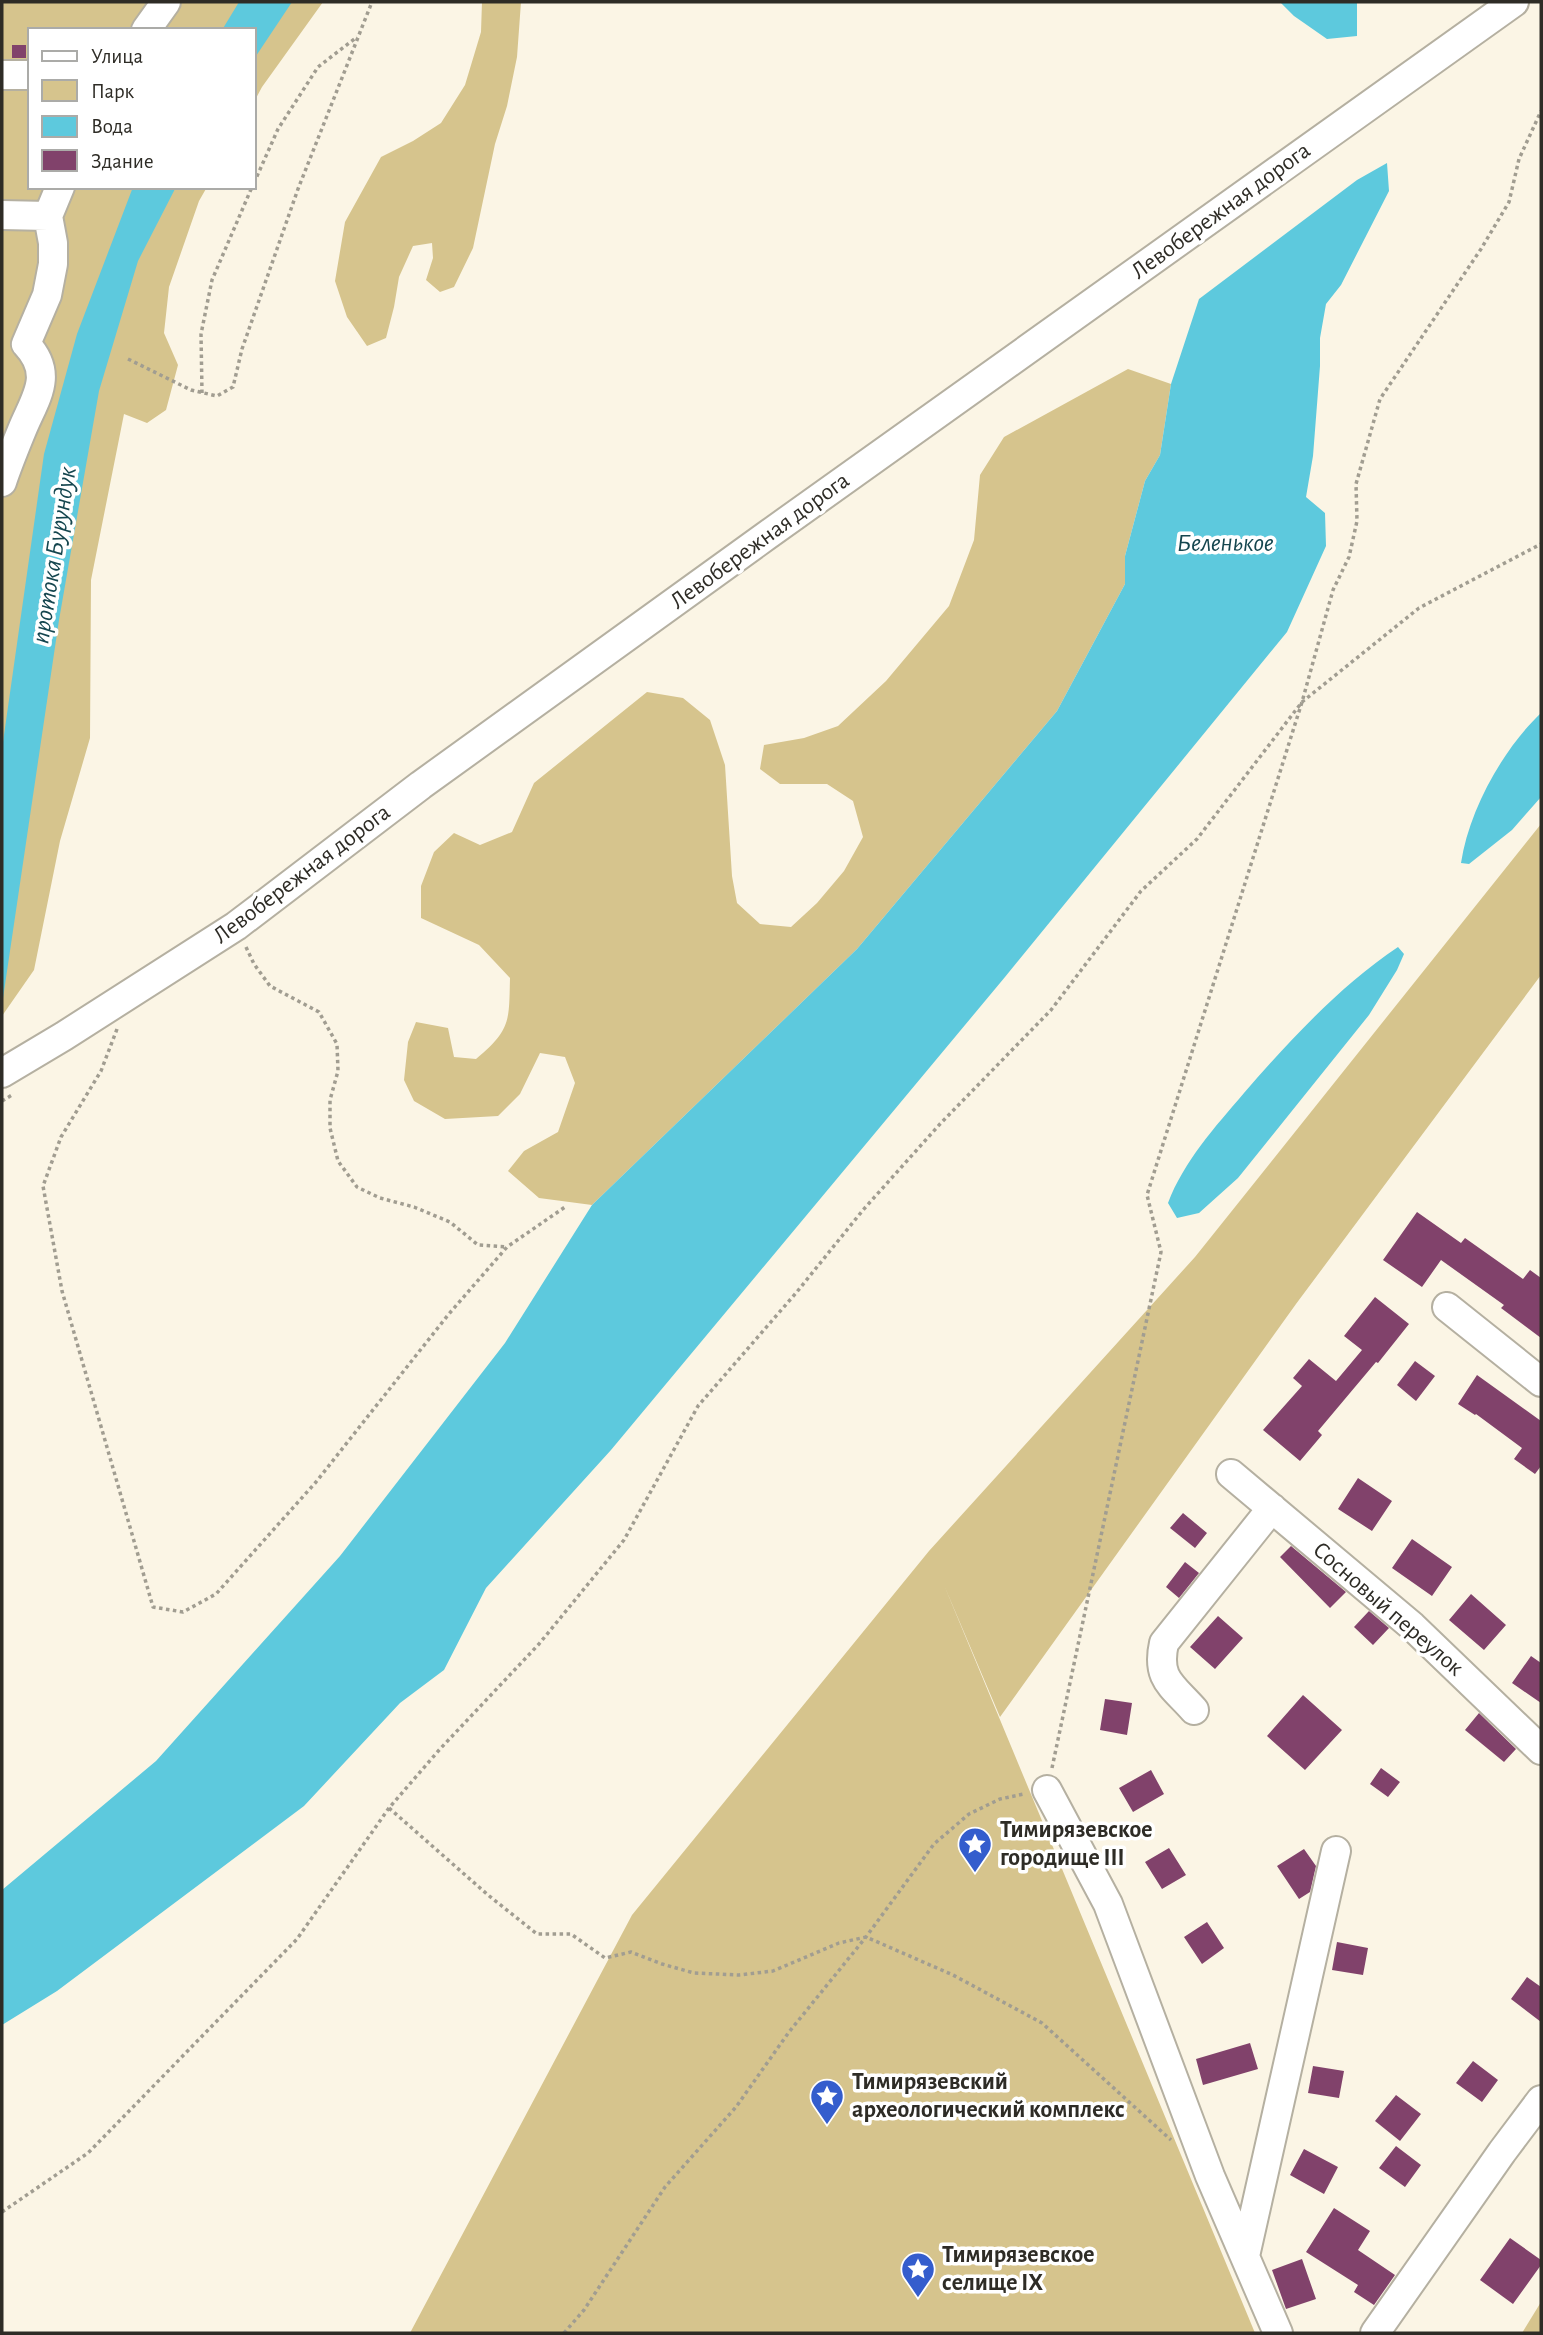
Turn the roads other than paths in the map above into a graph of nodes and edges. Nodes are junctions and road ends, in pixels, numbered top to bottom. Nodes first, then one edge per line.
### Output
1 (166, 2) edge
2 (1514, 2) edge
3 (147, 28) edge
4 (2, 75) edge
5 (28, 75) edge
6 (59, 189) edge
7 (2, 215) edge
8 (48, 216) junction
9 (14, 344) edge
10 (2, 482) edge
11 (2, 1073) edge
12 (1447, 1307) dead end
13 (1541, 1382) edge
14 (1231, 1474) dead end
15 (1272, 1508) junction
16 (1194, 1710) dead end
17 (1541, 1749) edge
18 (1047, 1790) road end
19 (1336, 1851) dead end
20 (1541, 2100) edge
21 (1245, 2256) junction
22 (1278, 2333) edge
23 (1375, 2333) edge

1 - 3 street
2 - 11 street, Левобережная дорога
4 - 5 street
6 - 8 street
7 - 8 street
8 - 9 street
9 - 10 street
12 - 13 street
14 - 15 street, Сосновый переулок
15 - 16 street
15 - 17 street, Сосновый переулок
18 - 21 street
19 - 21 street
20 - 23 street
21 - 22 street

